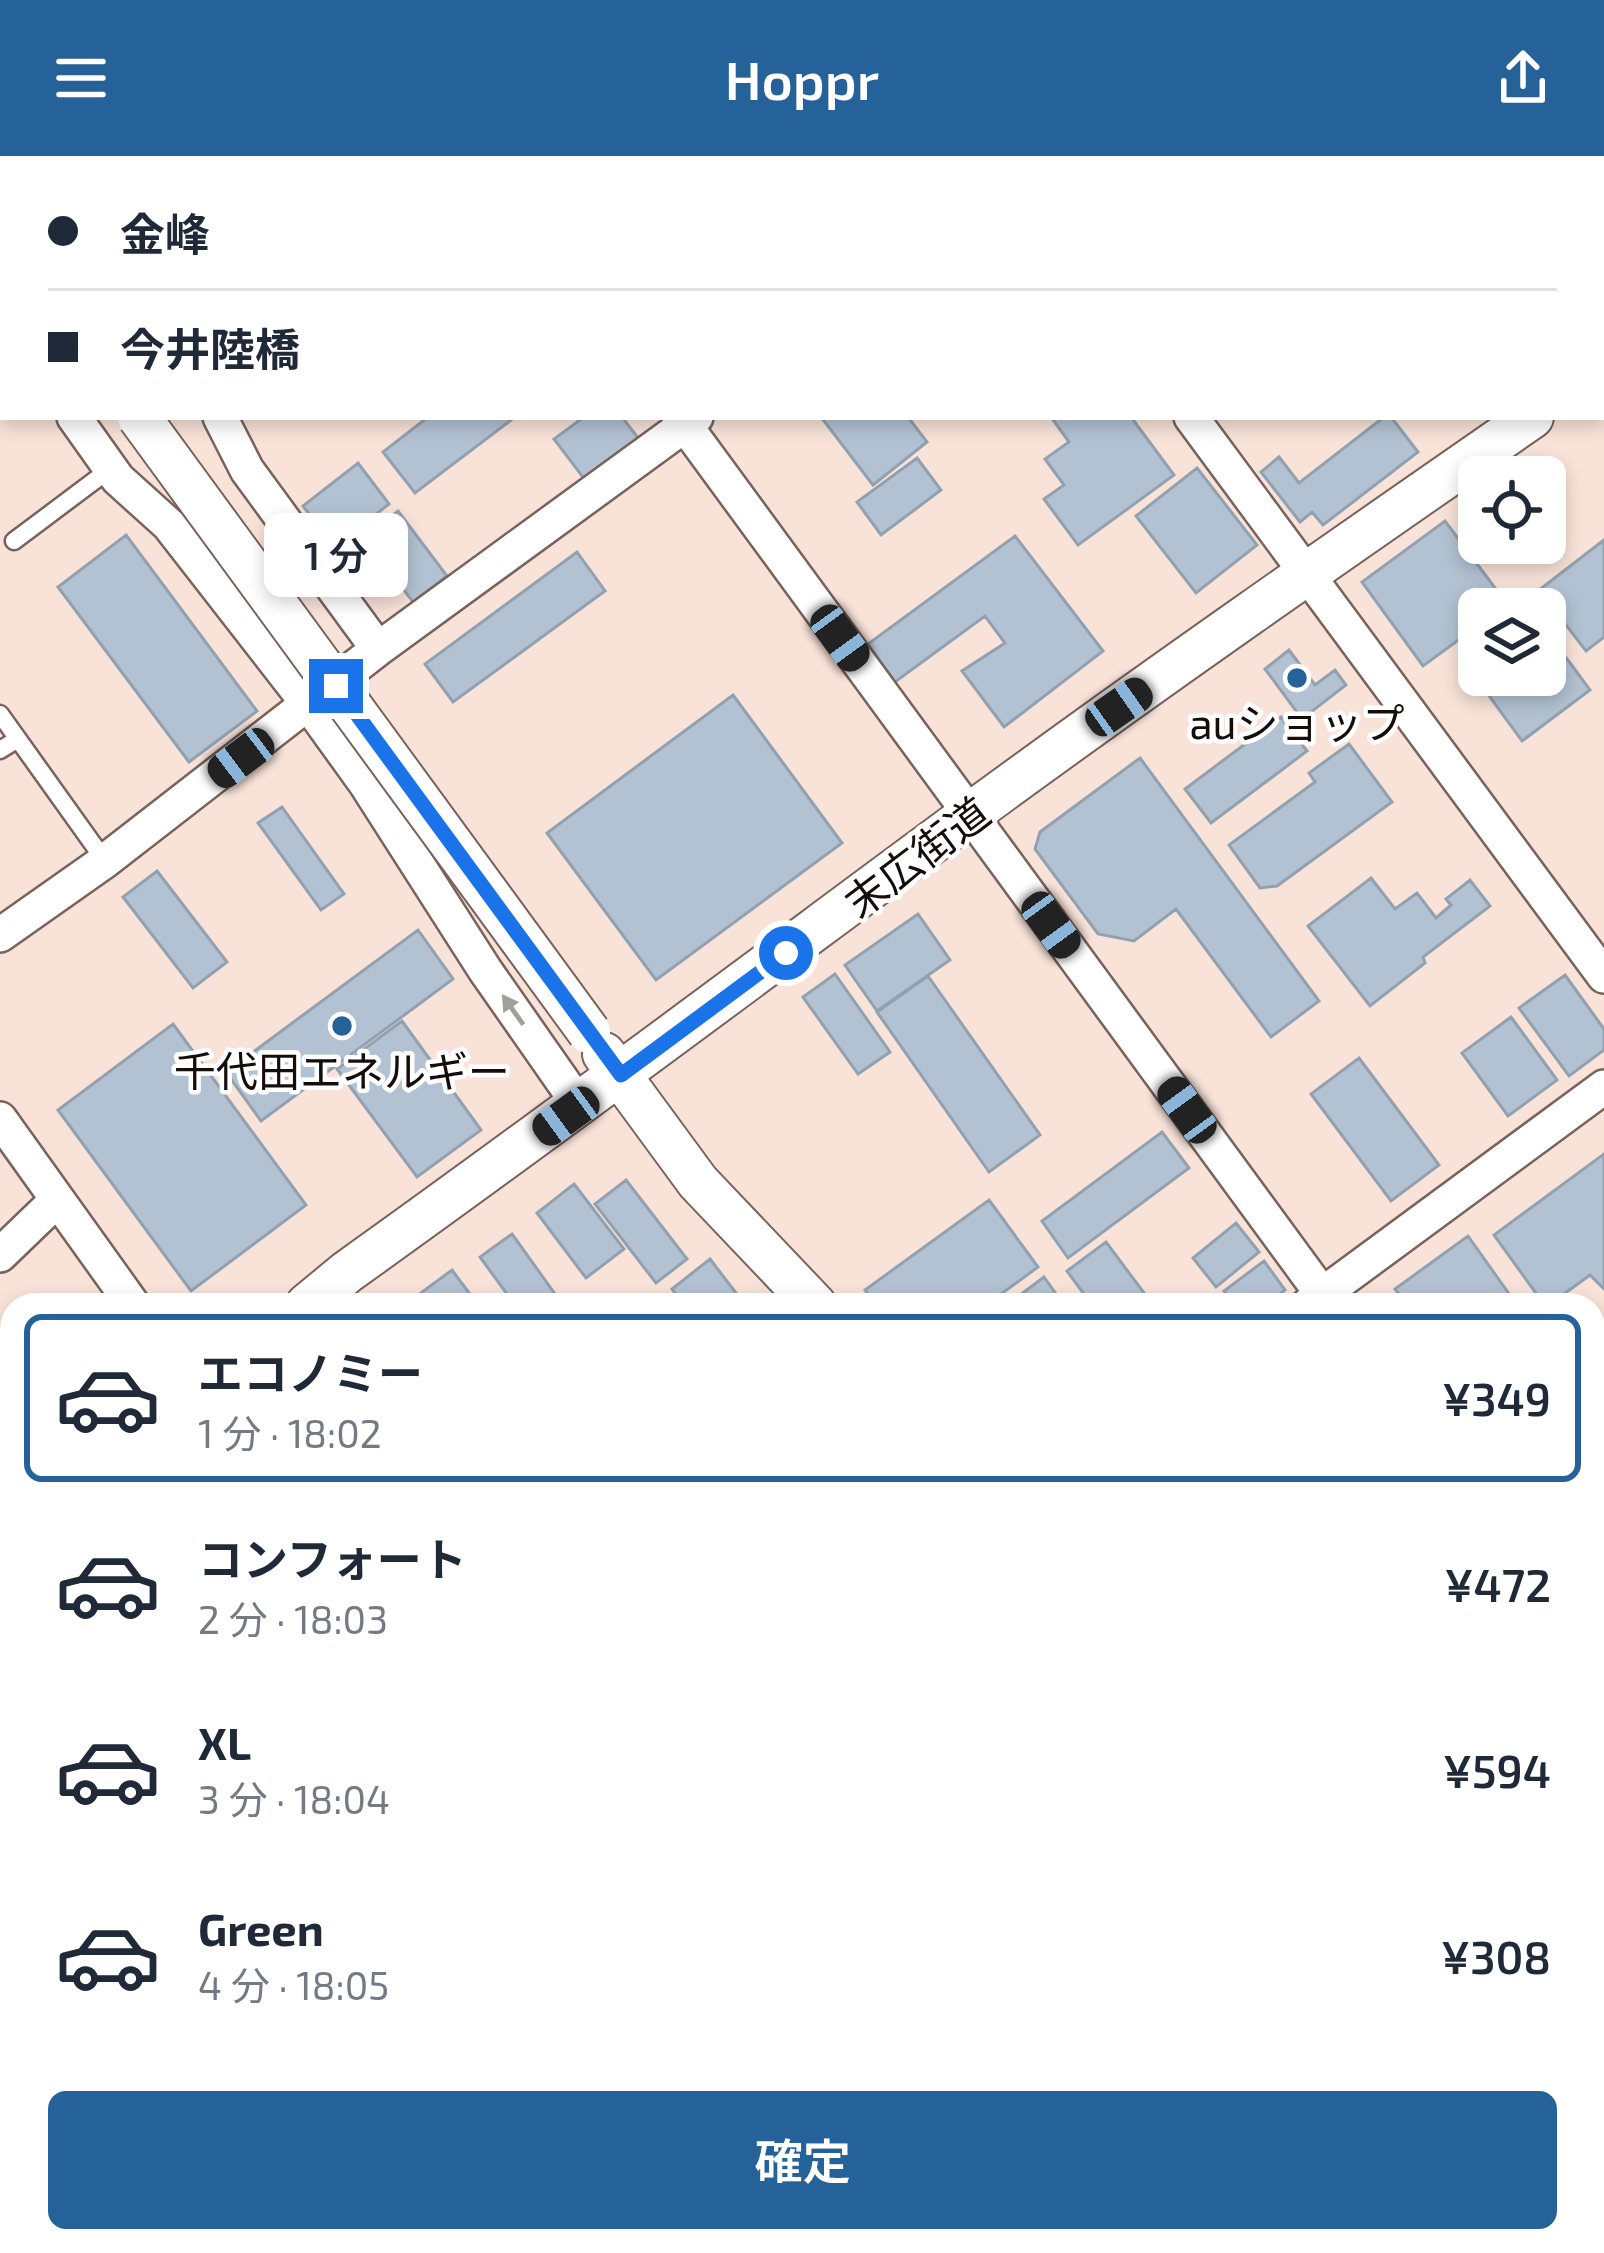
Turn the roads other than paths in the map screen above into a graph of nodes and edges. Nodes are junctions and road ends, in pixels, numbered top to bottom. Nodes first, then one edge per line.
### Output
1 (76, 420) edge
2 (141, 420) edge
3 (222, 420) edge
4 (686, 420) edge
5 (1193, 420) edge
6 (1528, 420) edge
7 (110, 469) junction
8 (14, 542) dead end
9 (1306, 573) junction
10 (378, 649) junction
11 (309, 706) junction
12 (0, 714) edge
13 (17, 739) junction
14 (0, 750) edge
15 (970, 814) junction
16 (105, 861) junction
17 (0, 934) edge
18 (1604, 976) edge
19 (621, 1075) junction
20 (1604, 1087) edge
21 (580, 1106) junction
22 (0, 1119) edge
23 (57, 1200) junction
24 (0, 1255) edge
25 (124, 1293) edge
26 (322, 1293) edge
27 (804, 1293) edge
28 (1314, 1293) edge
29 (1332, 1293) edge

1 - 7 street
2 - 19 street, bridge
3 - 10 street
4 - 10 street
4 - 15 street
5 - 9 street
6 - 9 street, 末広街道
7 - 8 lane
7 - 11 street
9 - 15 street, 末広街道
9 - 18 street
10 - 11 street
11 - 16 street
21 -> 11 street
12 - 13 lane
13 - 14 lane
13 - 16 lane
15 - 19 street, 末広街道
15 - 28 street
16 - 17 street
19 - 21 street, 末広街道
19 - 27 street
20 - 29 street
21 - 26 street, 末広街道
22 - 23 street
23 - 24 street
23 - 25 street

